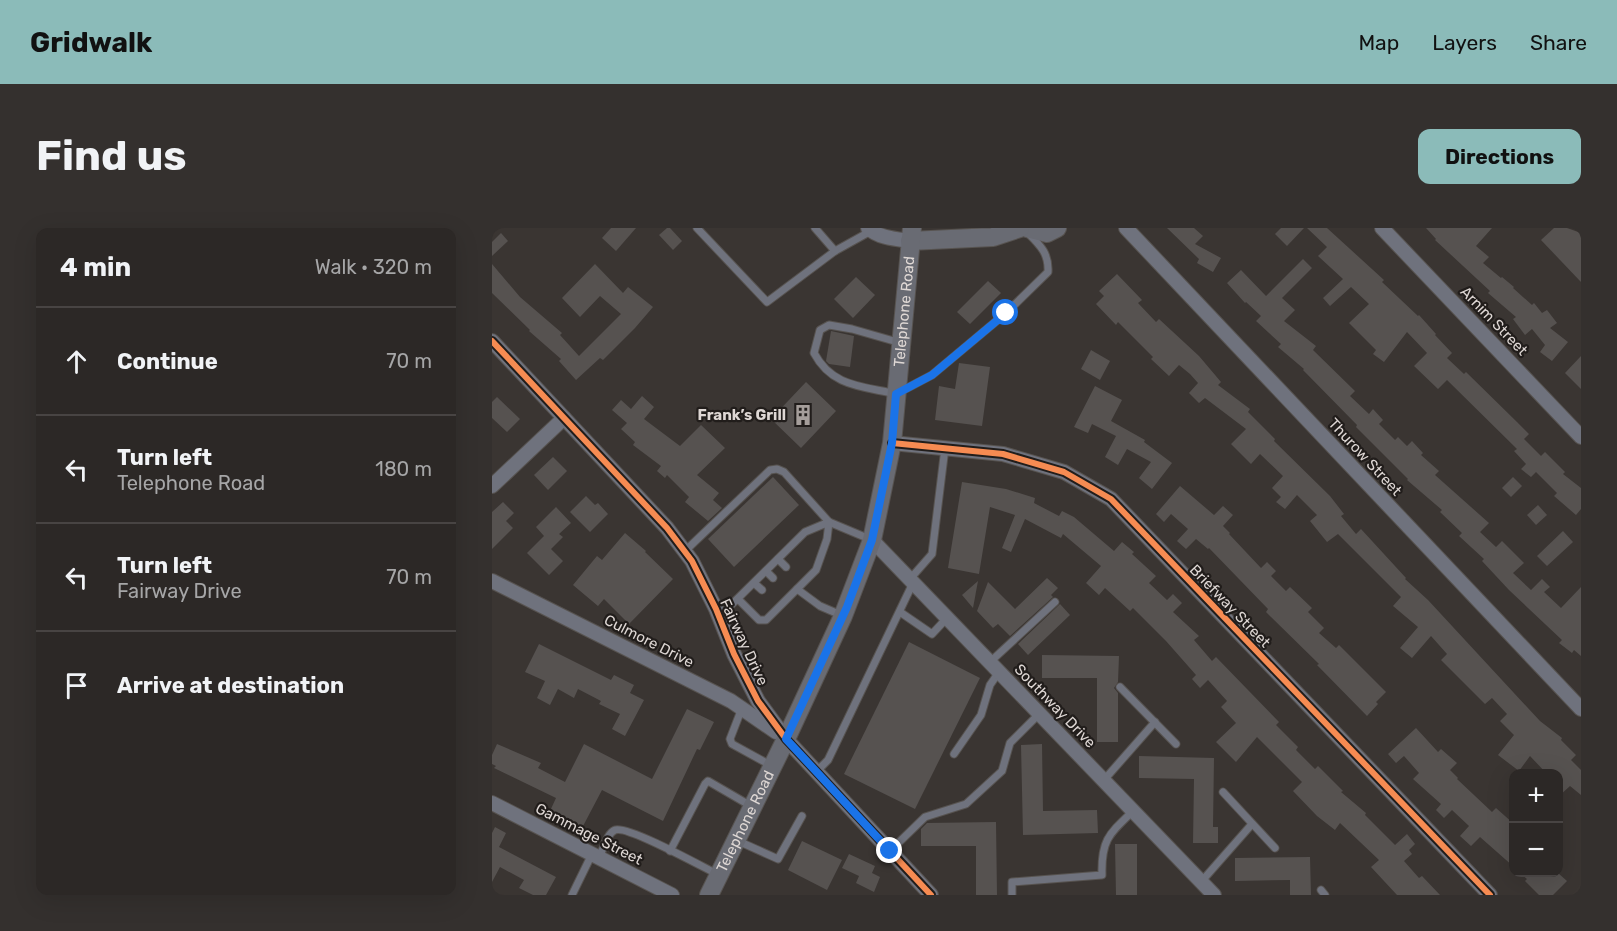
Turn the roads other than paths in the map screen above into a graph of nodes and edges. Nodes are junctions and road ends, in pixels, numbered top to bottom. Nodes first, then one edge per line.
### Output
1 (697, 228) edge
2 (815, 228) edge
3 (1023, 228) edge
4 (1057, 228) edge
5 (1126, 228) edge
6 (1382, 228) edge
7 (870, 230) edge
8 (911, 235) edge
9 (835, 251) junction
10 (492, 342) edge
11 (901, 343) junction
12 (896, 394) junction
13 (564, 418) junction
14 (1581, 437) edge
15 (892, 443) junction
16 (945, 448) junction
17 (492, 486) edge
18 (829, 522) junction
19 (872, 540) junction
20 (685, 551) junction
21 (778, 559) junction
22 (786, 567) dead end
23 (766, 571) junction
24 (773, 579) dead end
25 (492, 581) edge
26 (912, 581) junction
27 (754, 583) junction
28 (799, 584) junction
29 (762, 590) dead end
30 (738, 599) junction
31 (1055, 602) dead end
32 (900, 612) junction
33 (843, 616) junction
34 (719, 617) junction
35 (948, 618) junction
36 (994, 667) junction
37 (1120, 687) dead end
38 (742, 708) junction
39 (1581, 709) edge
40 (1039, 714) junction
41 (1155, 722) junction
42 (786, 739) junction
43 (1176, 744) dead end
44 (954, 754) dead end
45 (772, 766) junction
46 (816, 772) junction
47 (1104, 780) junction
48 (1223, 792) dead end
49 (492, 802) edge
50 (752, 807) junction
51 (1134, 811) junction
52 (802, 816) dead end
53 (1252, 824) junction
54 (736, 840) junction
55 (1275, 848) dead end
56 (670, 851) junction
57 (890, 851) junction
58 (595, 856) junction
59 (719, 875) junction
60 (1202, 882) junction
61 (572, 895) edge
62 (672, 895) edge
63 (709, 895) edge
64 (931, 895) edge
65 (1012, 895) edge
66 (1214, 895) edge
67 (1490, 895) edge

1 - 9 lane
2 - 9 lane
3 - 4 main road
3 - 8 main road
3 - 12 lane
5 - 39 street, Thurow Street
6 - 14 street, Arnim Street
7 - 8 street
7 - 9 lane
8 - 11 main road, Telephone Road
10 - 13 street, Fairway Drive
11 - 12 main road, Telephone Road
11 - 12 lane
12 - 15 main road, Telephone Road
13 - 17 street
13 - 20 street, Fairway Drive
15 - 16 street, Briefway Street
15 - 19 main road, Telephone Road
16 - 26 lane
16 - 67 street, Briefway Street
18 - 19 lane
18 - 20 lane
18 - 21 lane
18 - 28 lane
19 - 26 street, Southway Drive
19 - 33 main road, Telephone Road
20 - 34 street, Fairway Drive
21 - 22 lane
21 - 23 lane
23 - 24 lane
23 - 27 lane
25 - 38 street, Culmore Drive
26 - 32 lane
26 - 35 street, Southway Drive
27 - 29 lane
27 - 30 lane
28 - 30 lane
28 - 33 lane
30 - 34 lane
31 - 36 lane
32 - 35 lane
32 - 46 lane
33 - 42 main road, Telephone Road
34 - 42 street, Fairway Drive
35 - 36 street, Southway Drive
36 - 40 street, Southway Drive
36 - 44 lane
37 - 41 lane
38 - 42 street, Culmore Drive
38 - 45 lane
40 - 47 street, Southway Drive
40 - 57 lane
41 - 43 lane
41 - 47 lane
42 - 45 main road, Telephone Road
42 - 46 street, Fairway Drive
45 - 50 main road, Telephone Road
46 - 57 street, Fairway Drive
47 - 51 street, Southway Drive
48 - 53 lane
49 - 58 street, Gammage Street
50 - 54 main road, Telephone Road
50 - 56 lane
51 - 60 street, Southway Drive
51 - 65 lane
52 - 54 lane
53 - 55 lane
53 - 60 lane
54 - 59 main road, Telephone Road
56 - 58 lane
56 - 59 lane
57 - 64 street, Fairway Drive
58 - 61 lane
58 - 62 street, Gammage Street
59 - 63 main road, Telephone Road
60 - 66 street, Southway Drive

